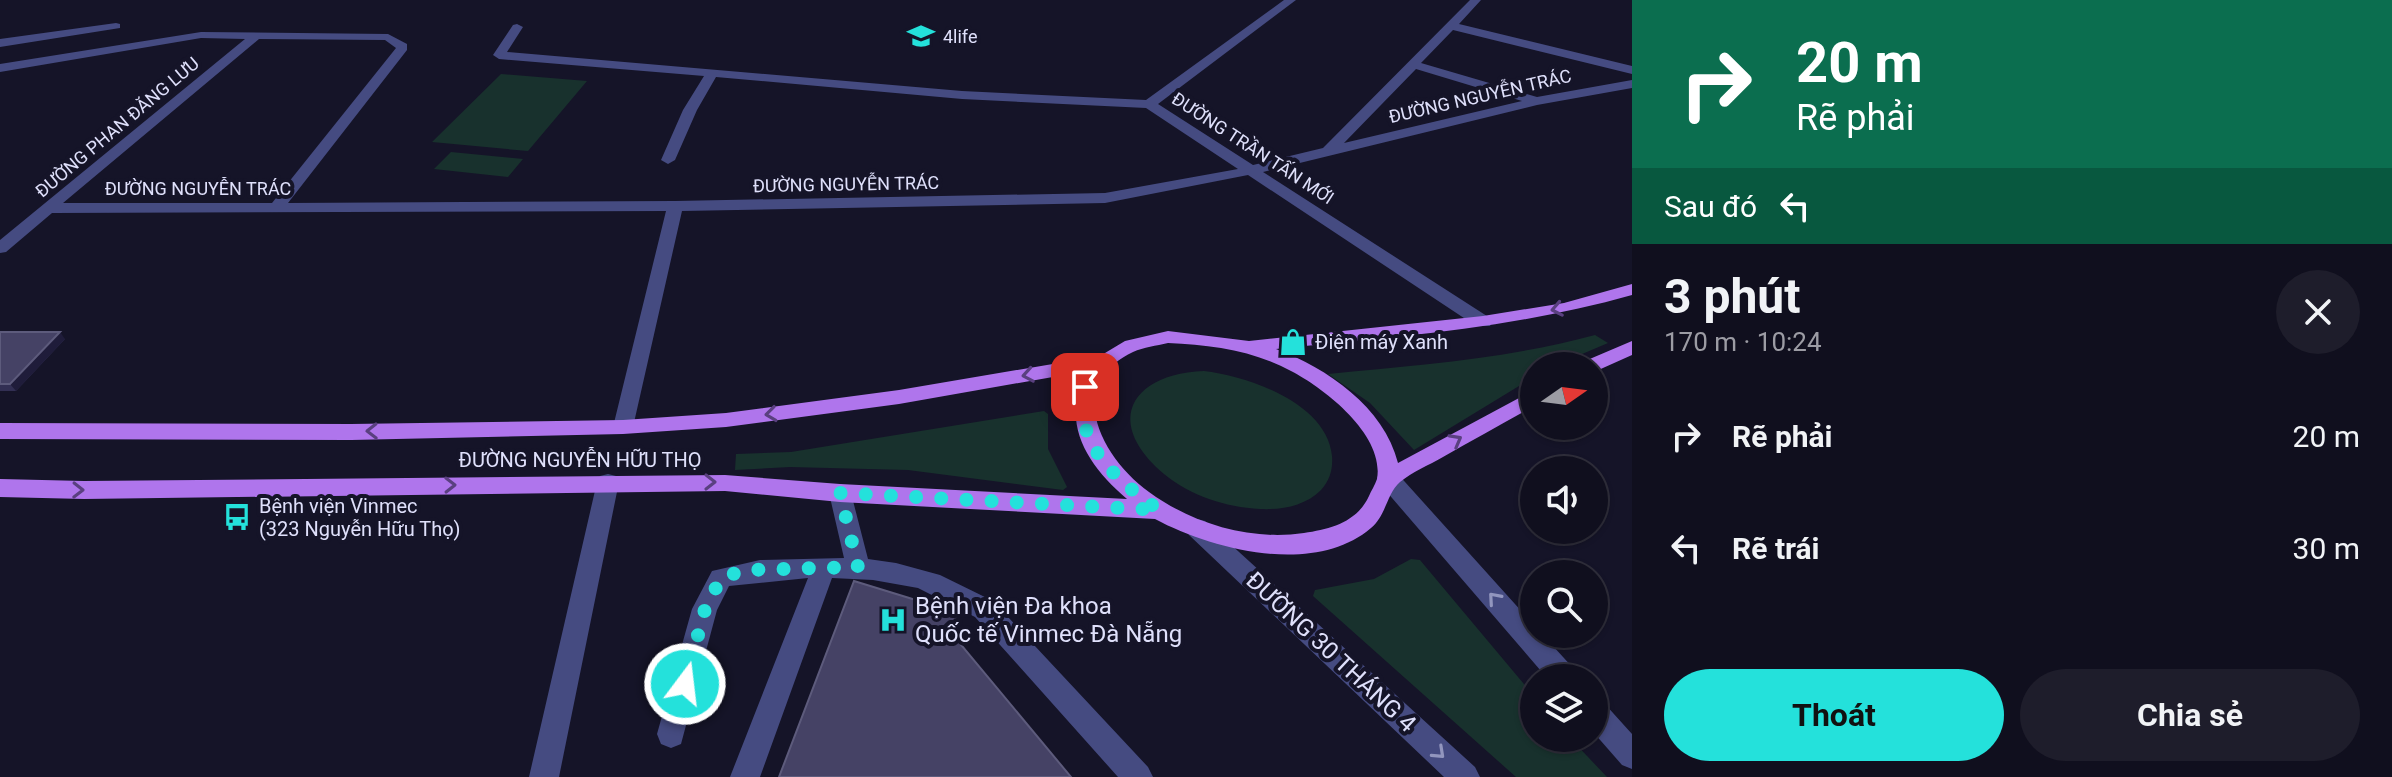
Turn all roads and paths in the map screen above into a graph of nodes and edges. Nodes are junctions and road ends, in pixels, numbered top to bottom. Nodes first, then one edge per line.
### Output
1 (1291, 0) edge
2 (1476, 0) edge
3 (116, 26) dead end
4 (1451, 26) junction
5 (517, 27) dead end
6 (257, 35) junction
7 (0, 43) edge
8 (1415, 65) junction
9 (4, 69) edge
10 (1632, 70) edge
11 (712, 74) junction
12 (1632, 84) edge
13 (1537, 101) junction
14 (1149, 104) junction
15 (1325, 154) junction
16 (668, 160) dead end
17 (1252, 170) junction
18 (675, 206) junction
19 (47, 208) junction
20 (275, 209) junction
21 (0, 248) edge
22 (1632, 289) edge
23 (1483, 322) junction
24 (1251, 345) junction
25 (1632, 347) edge
26 (1608, 358) edge
27 (1105, 362) junction
28 (1520, 405) edge
29 (623, 427) junction
30 (0, 431) edge
31 (1388, 478) junction
32 (608, 482) junction
33 (0, 488) edge
34 (840, 493) junction
35 (1159, 510) junction
36 (1197, 528) junction
37 (824, 567) junction
38 (858, 567) junction
39 (1552, 664) edge
40 (1608, 728) edge
41 (671, 734) dead end
42 (1632, 755) edge
43 (544, 777) edge
44 (745, 777) edge
45 (1138, 777) edge
46 (1465, 777) edge

1 - 14 street, ĐƯỜNG TRẦN TẤN MỚI
2 - 4 street
3 - 7 street
4 - 8 street
4 - 10 street
5 - 11 street
6 - 9 street
6 - 19 street, ĐƯỜNG PHAN ĐĂNG LƯU
6 - 20 street
8 - 13 street
8 - 15 street
11 - 14 street
11 - 16 street
12 - 13 street, ĐƯỜNG NGUYỄN TRÁC
13 - 15 street, ĐƯỜNG NGUYỄN TRÁC
14 - 17 street, ĐƯỜNG TRẦN TẤN MỚI
15 - 17 street, ĐƯỜNG NGUYỄN TRÁC
17 - 18 street, ĐƯỜNG NGUYỄN TRÁC
17 - 23 street, ĐƯỜNG TRẦN TẤN MỚI
18 - 20 street, ĐƯỜNG NGUYỄN TRÁC
18 - 29 street
19 - 20 street, ĐƯỜNG NGUYỄN TRÁC
19 - 21 street, ĐƯỜNG PHAN ĐĂNG LƯU
22 -> 23 main road
23 - 24 main road
24 - 27 main road
24 - 31 main road
25 - 26 main road
27 -> 29 main road, ĐƯỜNG NGUYỄN HỮU THỌ
27 - 35 main road
31 -> 28 main road
29 -> 30 main road, ĐƯỜNG NGUYỄN HỮU THỌ
31 - 36 main road
39 -> 31 street
33 -> 32 main road, ĐƯỜNG NGUYỄN HỮU THỌ
32 -> 34 main road, ĐƯỜNG NGUYỄN HỮU THỌ
32 - 43 street
34 - 35 main road, ĐƯỜNG NGUYỄN HỮU THỌ
34 - 38 street
35 - 36 main road
36 -> 46 street, ĐƯỜNG 30 THÁNG 4
37 - 38 street
37 - 41 street
37 - 44 street
38 - 45 street
40 - 42 street

